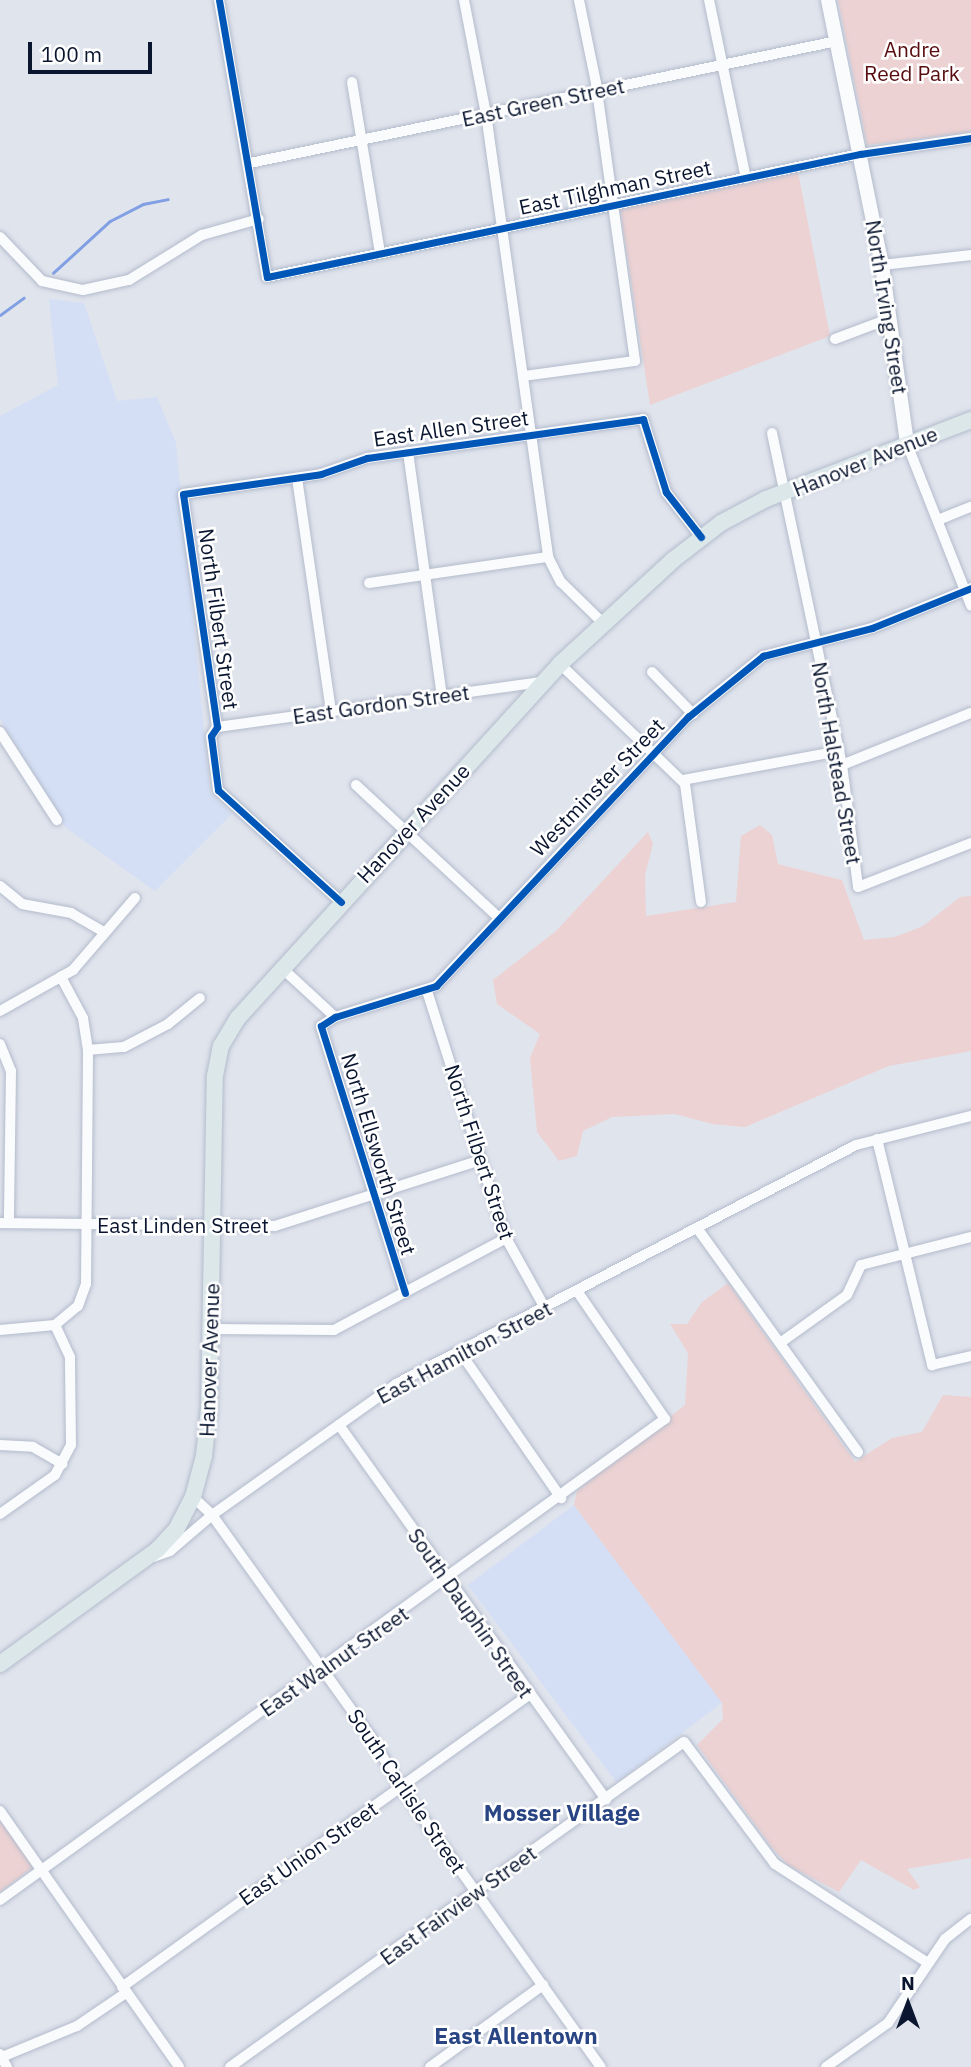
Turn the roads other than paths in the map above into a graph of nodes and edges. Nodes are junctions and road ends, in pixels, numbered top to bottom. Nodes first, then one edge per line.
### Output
1 (219, 0) edge
2 (464, 0) edge
3 (579, 0) edge
4 (709, 0) edge
5 (828, 0) edge
6 (837, 41) junction
7 (722, 65) junction
8 (352, 82) dead end
9 (597, 91) junction
10 (486, 114) junction
11 (971, 138) edge
12 (364, 139) junction
13 (860, 154) junction
14 (250, 163) junction
15 (746, 178) junction
16 (613, 205) junction
17 (259, 219) junction
18 (503, 228) junction
19 (0, 237) edge
20 (380, 254) junction
21 (971, 255) edge
22 (882, 265) junction
23 (891, 318) junction
24 (835, 339) dead end
25 (524, 376) junction
26 (971, 420) edge
27 (772, 433) dead end
28 (531, 434) junction
29 (907, 444) junction
30 (408, 452) junction
31 (297, 478) junction
32 (785, 492) junction
33 (183, 494) joint
34 (971, 507) edge
35 (937, 520) junction
36 (701, 537) junction
37 (548, 557) junction
38 (425, 574) junction
39 (369, 583) dead end
40 (968, 589) edge
41 (971, 606) edge
42 (603, 622) junction
43 (817, 646) junction
44 (560, 664) junction
45 (652, 672) dead end
46 (545, 681) junction
47 (442, 696) junction
48 (331, 711) junction
49 (693, 713) junction
50 (971, 713) edge
51 (217, 727) junction
52 (0, 732) edge
53 (839, 751) junction
54 (654, 752) junction
55 (842, 765) junction
56 (683, 780) junction
57 (356, 785) dead end
58 (57, 820) dead end
59 (405, 831) junction
60 (971, 843) edge
61 (0, 886) edge
62 (135, 898) dead end
63 (341, 902) junction
64 (701, 902) dead end
65 (498, 916) junction
66 (105, 933) junction
67 (283, 970) junction
68 (61, 977) junction
69 (427, 991) junction
70 (200, 998) dead end
71 (0, 1011) edge
72 (335, 1017) junction
73 (0, 1045) edge
74 (89, 1050) junction
75 (971, 1116) edge
76 (877, 1139) junction
77 (481, 1160) junction
78 (374, 1195) junction
79 (4, 1223) edge
80 (87, 1225) junction
81 (214, 1226) junction
82 (698, 1228) junction
83 (971, 1237) edge
84 (506, 1238) junction
85 (905, 1253) junction
86 (577, 1291) junction
87 (405, 1293) junction
88 (545, 1308) junction
89 (55, 1325) junction
90 (212, 1329) junction
91 (0, 1330) edge
92 (780, 1343) junction
93 (460, 1352) junction
94 (971, 1356) edge
95 (339, 1425) junction
96 (0, 1445) edge
97 (858, 1452) dead end
98 (63, 1464) junction
99 (193, 1497) junction
100 (561, 1497) junction
101 (0, 1514) edge
102 (212, 1515) junction
103 (146, 1560) junction
104 (448, 1580) junction
105 (0, 1664) edge
106 (323, 1670) junction
107 (529, 1695) junction
108 (401, 1787) junction
109 (606, 1799) junction
110 (0, 1811) edge
111 (40, 1871) junction
112 (475, 1891) junction
113 (0, 1900) edge
114 (971, 1919) edge
115 (928, 1963) junction
116 (543, 1985) junction
117 (124, 1990) junction
118 (3, 2059) edge
119 (179, 2067) edge
120 (230, 2067) edge
121 (430, 2067) edge
122 (601, 2067) edge
123 (827, 2067) edge

1 - 14 street
2 - 10 street
3 - 9 street
4 - 7 street
5 - 6 main road, North Irving Street
6 - 7 street, East Green Street
6 - 13 main road, North Irving Street
7 - 9 street, East Green Street
7 - 15 street
8 - 12 street
9 - 10 street, East Green Street
9 - 16 street
10 - 12 street, East Green Street
10 - 18 street
11 - 13 street, East Tilghman Street
12 - 14 street, East Green Street
12 - 20 street
13 - 15 street, East Tilghman Street
13 - 22 main road, North Irving Street
14 - 17 street
15 - 16 street, East Tilghman Street
16 - 18 street, East Tilghman Street
16 - 25 street
17 - 19 street
17 - 20 street, East Tilghman Street
18 - 20 street, East Tilghman Street
18 - 25 street
21 - 22 street
22 - 23 main road, North Irving Street
23 - 24 street
23 - 29 main road, North Irving Street
25 - 28 street
26 - 29 main road, Hanover Avenue
27 - 32 street, North Halstead Street
28 - 30 street, East Allen Street
28 - 36 street, East Allen Street
28 - 37 street
29 - 32 main road, Hanover Avenue
29 - 35 street, North Irving Street
30 - 31 street, East Allen Street
30 - 38 street
31 - 33 street, East Allen Street
31 - 48 street
32 - 36 main road, Hanover Avenue
32 - 43 street, North Halstead Street
33 - 51 street, North Filbert Street
34 - 35 street
35 - 40 street, North Irving Street
36 - 42 main road, Hanover Avenue
37 - 38 street
37 - 42 street
38 - 39 street
38 - 47 street
40 - 41 street, North Irving Street
40 - 43 street
42 - 44 main road, Hanover Avenue
43 - 49 street, Westminster Street
43 - 53 street, North Halstead Street
44 - 46 main road, Hanover Avenue
44 - 54 street
45 - 49 street
46 - 47 street, East Gordon Street
46 - 59 main road, Hanover Avenue
47 - 48 street, East Gordon Street
48 - 51 street, East Gordon Street
49 - 54 street, Westminster Street
50 - 55 street
51 - 63 street, North Filbert Street
52 - 58 street
53 - 55 street, North Halstead Street
53 - 56 street
54 - 56 street
54 - 65 street, Westminster Street
55 - 60 street, North Halstead Street
56 - 64 street
57 - 59 street
59 - 63 main road, Hanover Avenue
59 - 65 street
61 - 66 street
62 - 66 street
63 - 67 main road, Hanover Avenue
65 - 69 street, Westminster Street
66 - 68 street
67 - 72 street
67 - 81 main road, Hanover Avenue
68 - 71 street
68 - 74 street
69 - 72 street
69 - 77 street, North Filbert Street
70 - 74 street
72 - 78 street, North Ellsworth Street
73 - 79 street
74 - 80 street
75 - 76 street, East Hamilton Street
76 - 82 street, East Hamilton Street
76 - 85 street
77 - 78 street, East Linden Street
77 - 84 street, North Filbert Street
78 - 81 street, East Linden Street
78 - 87 street, North Ellsworth Street
79 - 80 street, East Linden Street
80 - 81 street, East Linden Street
80 - 89 street
81 - 90 main road, Hanover Avenue
82 - 86 street, East Hamilton Street
82 - 92 street
83 - 85 street
84 - 87 street
84 - 88 street, North Filbert Street
85 - 92 street
85 - 94 street
86 - 88 street, East Hamilton Street
86 - 100 street, East Walnut Street
87 - 90 street
88 - 93 street, East Hamilton Street
89 - 91 street
89 - 98 street
90 - 99 main road, Hanover Avenue
92 - 97 street
93 - 95 street, East Hamilton Street
93 - 100 street
95 - 102 street, East Hamilton Street
95 - 104 street, South Dauphin Street
96 - 98 street
98 - 101 street
99 - 102 street, South Carlisle Street
99 - 103 main road, Hanover Avenue
100 - 104 street, East Walnut Street
102 - 103 street, East Hamilton Street
102 - 106 street, South Carlisle Street
103 - 105 main road, East Hamilton Street
104 - 106 street, East Walnut Street
104 - 107 street, South Dauphin Street
106 - 108 street, South Carlisle Street
106 - 111 street, East Walnut Street
107 - 108 street, East Union Street
107 - 109 street, South Dauphin Street
108 - 112 street, South Carlisle Street
108 - 117 street, East Union Street
109 - 112 street, East Fairview Street
109 - 115 street, East Fairview Street
110 - 111 street
111 - 113 street, East Walnut Street
111 - 117 street
112 - 116 street, South Carlisle Street
112 - 120 street, East Fairview Street
114 - 115 street
115 - 123 street
116 - 121 street
116 - 122 street, South Carlisle Street
117 - 118 street, East Union Street
117 - 119 street

